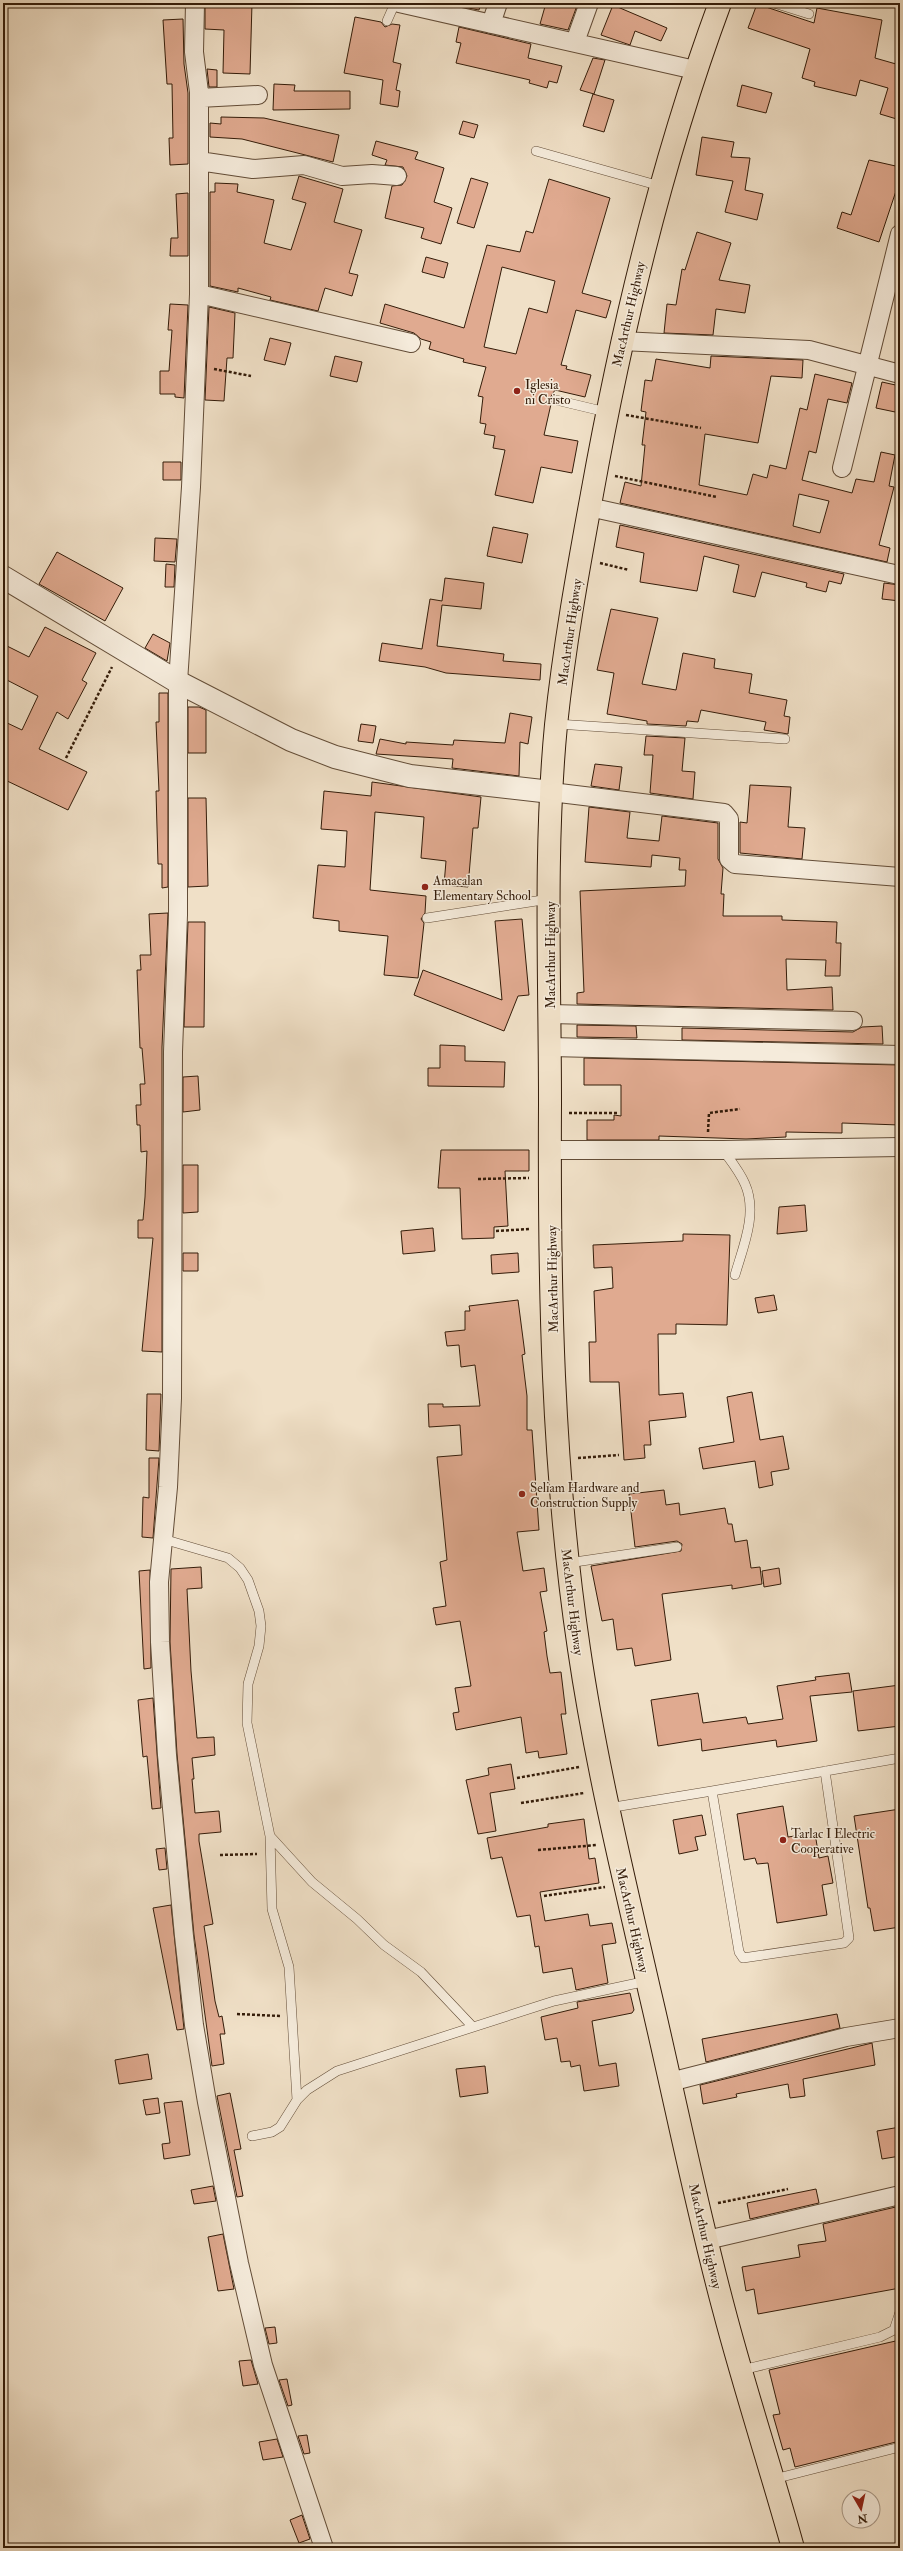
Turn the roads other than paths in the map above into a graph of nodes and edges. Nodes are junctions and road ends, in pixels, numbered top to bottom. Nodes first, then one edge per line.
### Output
1 (195, 3) edge
2 (395, 3) edge
3 (399, 3) edge
4 (498, 3) edge
5 (589, 3) edge
6 (720, 3) edge
7 (774, 3) edge
8 (809, 14) dead end
9 (386, 21) dead end
10 (491, 24) junction
11 (575, 42) junction
12 (695, 70) junction
13 (258, 96) dead end
14 (199, 98) junction
15 (536, 151) dead end
16 (199, 161) junction
17 (397, 176) dead end
18 (660, 186) junction
19 (900, 234) edge
20 (199, 294) junction
21 (621, 341) junction
22 (412, 343) dead end
23 (866, 365) junction
24 (900, 374) edge
25 (556, 400) dead end
26 (606, 412) junction
27 (842, 468) dead end
28 (589, 507) junction
29 (899, 575) dead end
30 (3, 577) edge
31 (178, 682) junction
32 (556, 724) junction
33 (785, 739) dead end
34 (551, 792) junction
35 (900, 877) edge
36 (550, 898) junction
37 (427, 918) dead end
38 (550, 1014) junction
39 (853, 1021) dead end
40 (550, 1047) junction
41 (900, 1055) edge
42 (900, 1147) edge
43 (550, 1150) junction
44 (716, 1150) junction
45 (736, 1275) dead end
46 (164, 1539) junction
47 (676, 1547) dead end
48 (568, 1563) junction
49 (900, 1758) edge
50 (825, 1771) junction
51 (712, 1791) junction
52 (606, 1799) junction
53 (270, 1836) junction
54 (647, 1981) junction
55 (472, 2026) junction
56 (900, 2028) edge
57 (670, 2082) junction
58 (297, 2100) junction
59 (252, 2136) dead end
60 (900, 2195) edge
61 (707, 2240) junction
62 (900, 2312) edge
63 (742, 2370) junction
64 (900, 2447) edge
65 (774, 2479) junction
66 (324, 2548) edge
67 (793, 2548) edge

1 - 14 street
2 - 9 lane
3 - 10 street
4 - 10 street
5 - 11 street
6 - 12 highway, MacArthur Highway
7 - 8 lane
10 - 11 street
11 - 12 street
12 - 18 highway, MacArthur Highway
13 - 14 street
14 - 16 street
15 - 18 lane
16 - 17 street
16 - 20 street
18 - 21 highway, MacArthur Highway
19 - 23 street
20 - 22 street
20 - 31 street
21 - 23 street
21 - 26 highway, MacArthur Highway
23 - 24 street
23 - 27 street
25 - 26 lane
26 - 28 highway, MacArthur Highway
28 - 29 street
28 - 32 highway, MacArthur Highway
30 - 31 street
31 - 34 street
31 - 46 street
32 - 33 lane
32 - 34 highway, MacArthur Highway
34 - 35 street
34 - 36 highway, MacArthur Highway
36 - 37 lane
36 - 38 highway, MacArthur Highway
38 - 39 street
38 - 40 highway, MacArthur Highway
40 - 41 street
40 - 43 highway, MacArthur Highway
42 - 44 street
43 - 44 street
43 - 48 highway, MacArthur Highway
44 - 45 lane
46 - 53 lane
46 - 66 street
47 - 48 lane
48 - 52 highway, MacArthur Highway
49 - 50 lane
50 - 51 lane
50 - 51 lane
51 - 52 lane
52 - 54 highway, MacArthur Highway
53 - 55 lane
53 - 58 lane
54 - 55 lane
54 - 57 highway, MacArthur Highway
55 - 58 lane
56 - 57 street
57 - 61 highway, MacArthur Highway
58 - 59 lane
60 - 61 street
61 - 63 highway, MacArthur Highway
62 - 63 lane
63 - 65 highway, MacArthur Highway
64 - 65 lane
65 - 67 highway, MacArthur Highway

